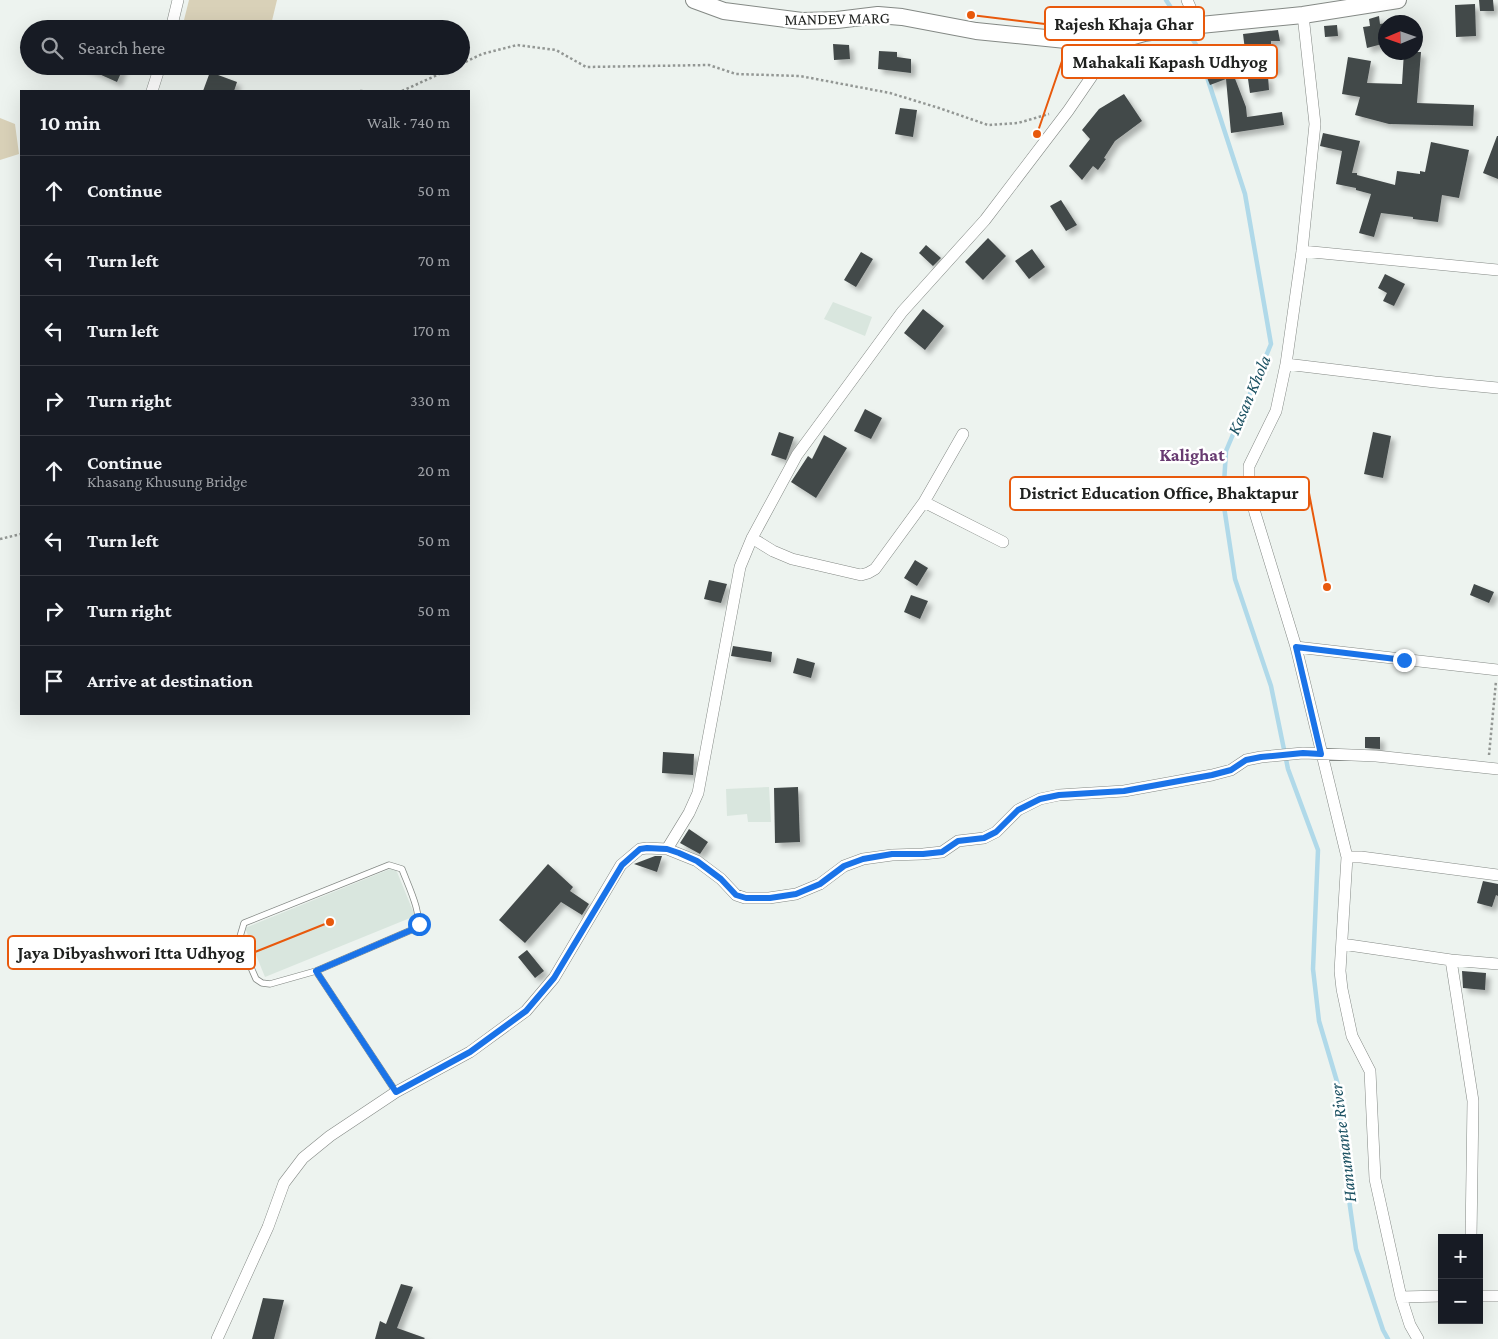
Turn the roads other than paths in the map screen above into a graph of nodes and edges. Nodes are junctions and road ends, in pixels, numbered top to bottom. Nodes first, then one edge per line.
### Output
1 (178, 0) edge
2 (694, 0) edge
3 (1187, 0) edge
4 (1398, 0) edge
5 (1303, 15) junction
6 (173, 20) edge
7 (1194, 25) junction
8 (1116, 40) junction
9 (157, 75) edge
10 (152, 90) edge
11 (1302, 251) junction
12 (1498, 270) edge
13 (1286, 364) junction
14 (1498, 388) edge
15 (963, 434) dead end
16 (924, 502) junction
17 (752, 538) junction
18 (1003, 542) dead end
19 (1296, 647) junction
20 (1497, 670) edge
21 (1321, 754) junction
22 (1493, 768) edge
23 (667, 849) junction
24 (1347, 857) junction
25 (1498, 875) edge
26 (1342, 944) junction
27 (1451, 960) junction
28 (1498, 964) edge
29 (316, 971) junction
30 (396, 1092) junction
31 (1471, 1234) edge
32 (1438, 1296) edge
33 (1483, 1296) edge
34 (1498, 1296) edge
35 (1401, 1297) junction
36 (217, 1339) edge
37 (1418, 1339) edge

1 - 6 street
2 - 8 main road, MANDEV MARG
3 - 7 street
4 - 5 main road, MANDEV MARG
5 - 7 main road, MANDEV MARG
5 - 11 street
7 - 8 main road, MANDEV MARG
8 - 17 street
9 - 10 street
11 - 12 street
11 - 13 street
13 - 14 street
13 - 19 street
15 - 16 street
16 - 17 street
16 - 18 street
17 - 23 street
19 - 20 street
19 - 21 street
21 - 22 street
21 - 23 street
21 - 24 street
23 - 30 street
24 - 25 street
24 - 26 street
26 - 27 street
26 - 35 street
27 - 28 street
27 - 31 street
29 - 29 lane
29 - 30 lane
30 - 36 street
32 - 35 street
33 - 34 street
35 - 37 street

